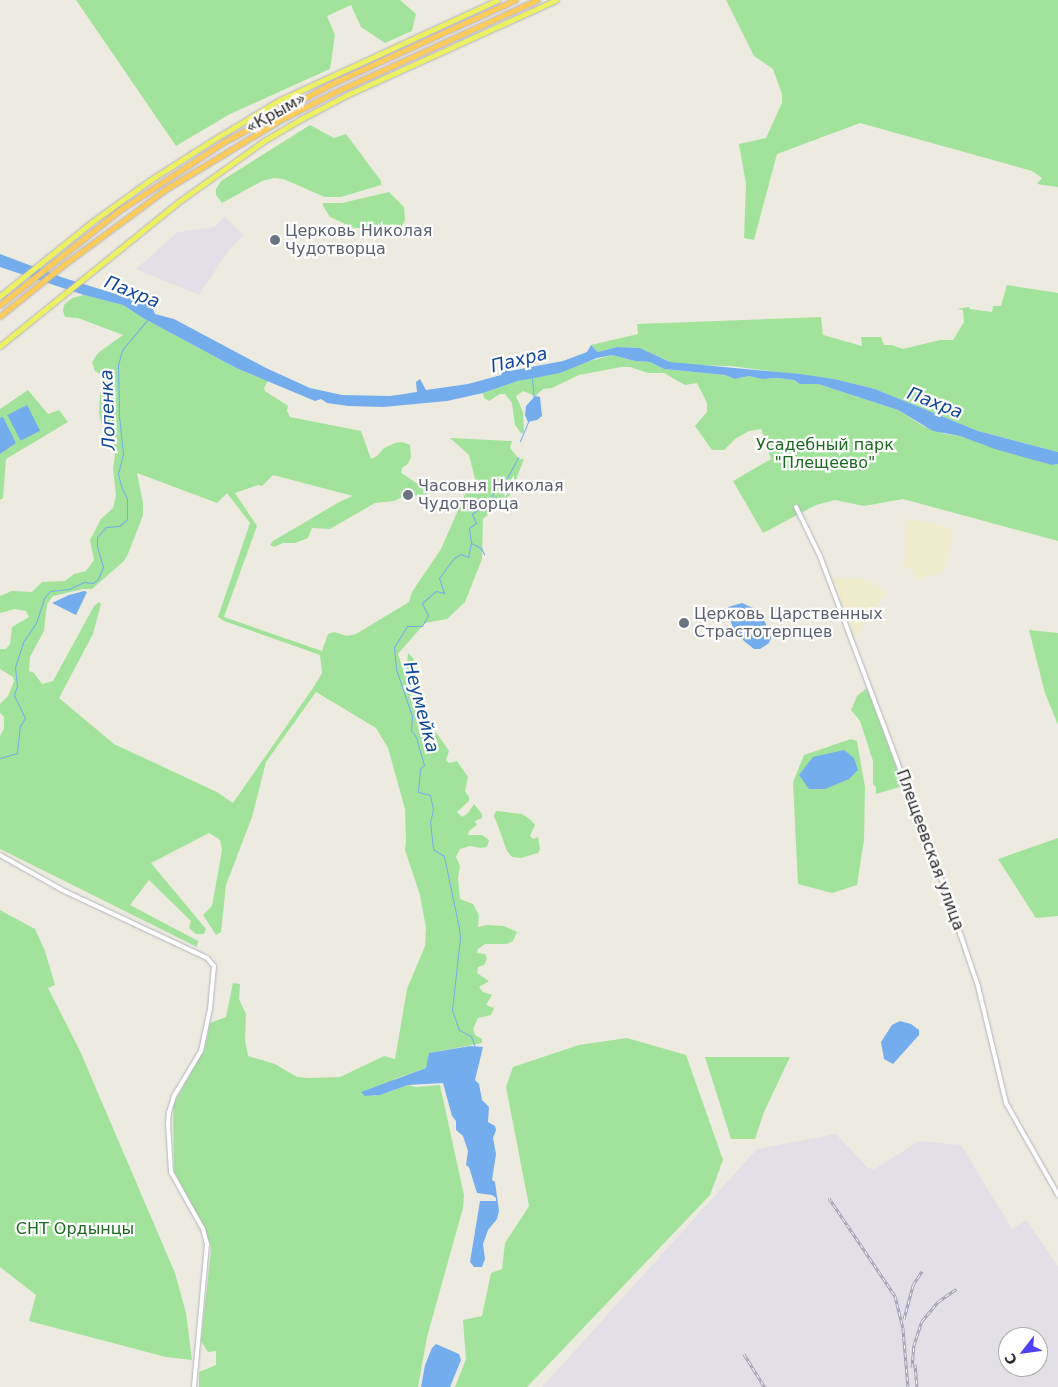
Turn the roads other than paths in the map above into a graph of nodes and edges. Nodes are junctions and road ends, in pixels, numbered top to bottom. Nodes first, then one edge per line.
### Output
1 (498, 0) edge
2 (515, 0) edge
3 (537, 0) edge
4 (556, 0) edge
5 (0, 296) edge
6 (0, 305) edge
7 (0, 316) edge
8 (0, 346) edge
9 (796, 507) dead end
10 (0, 855) edge
11 (1058, 1195) edge
12 (194, 1387) edge

1 - 5 main road
2 - 6 highway, «Крым»
3 - 7 highway, «Крым»
4 - 8 main road
9 - 11 street, Плещеевская улица
10 - 12 street

